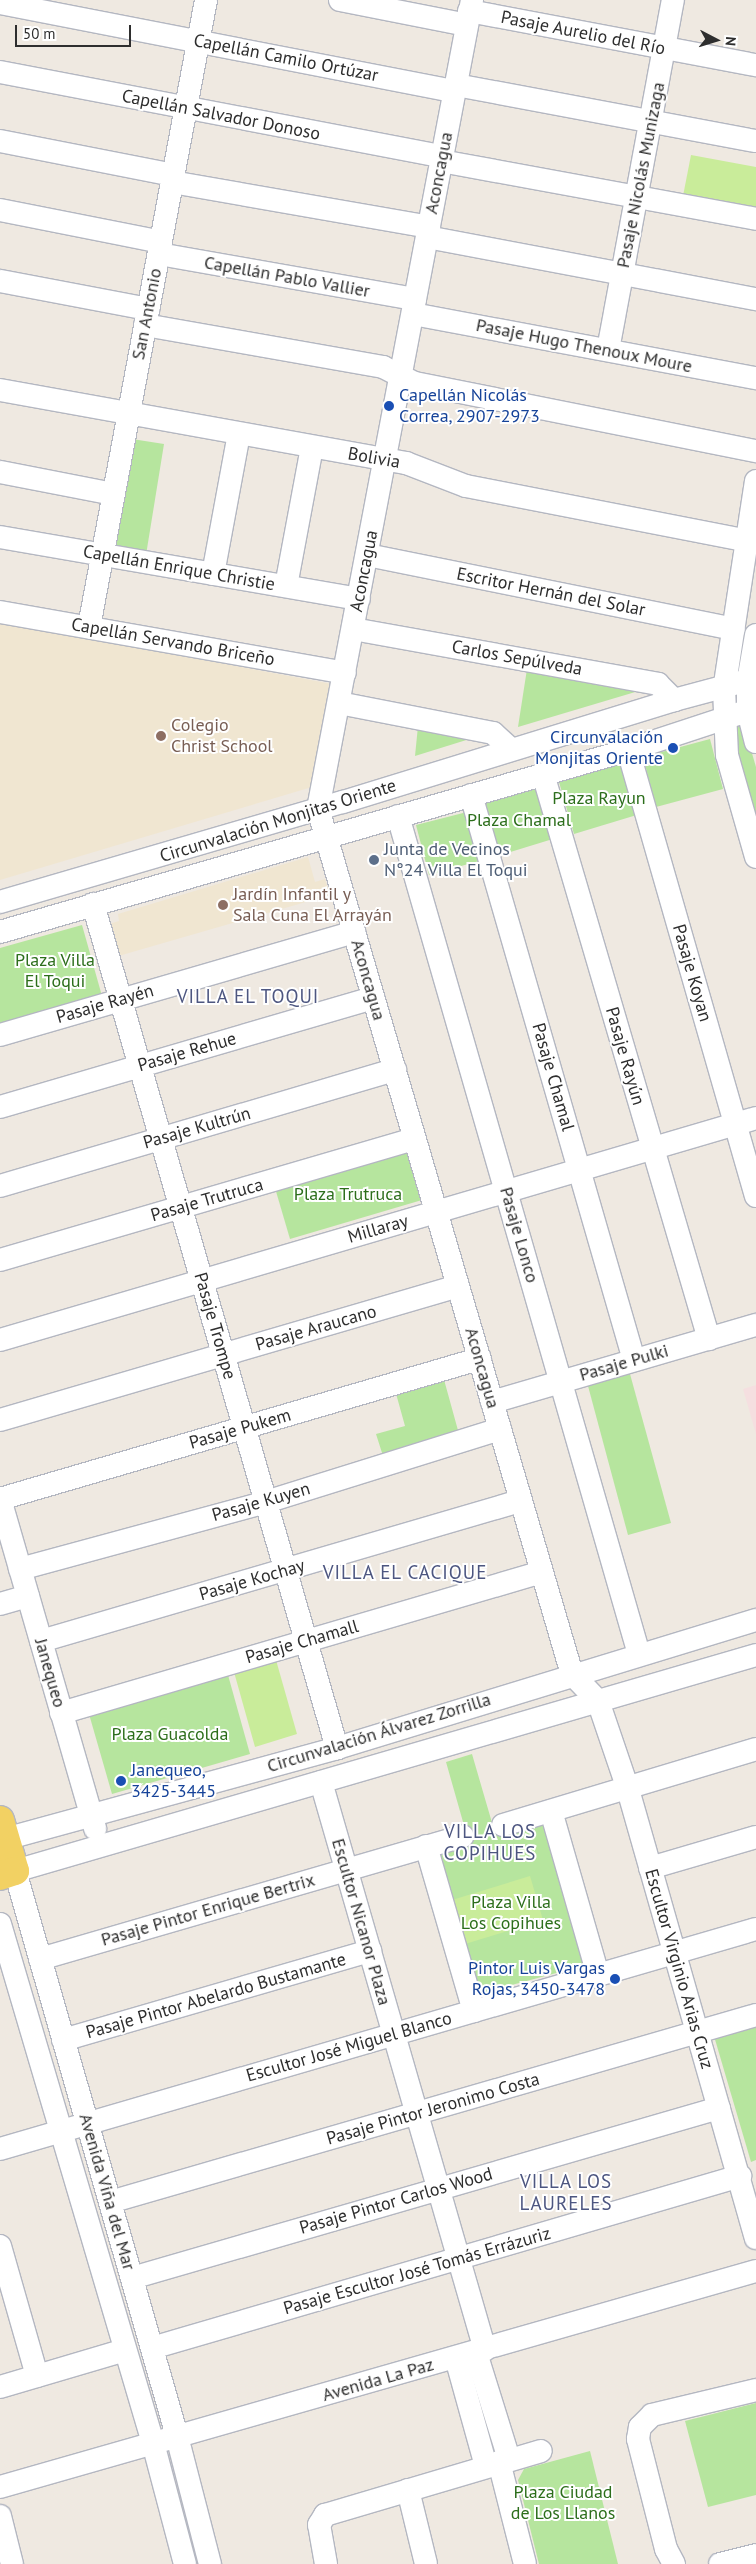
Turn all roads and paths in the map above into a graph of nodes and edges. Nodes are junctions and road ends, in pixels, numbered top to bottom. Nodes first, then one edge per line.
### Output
1 (206, 0) edge
2 (340, 0) edge
3 (673, 0) edge
4 (0, 3) edge
5 (469, 12) edge
6 (199, 40) junction
7 (664, 48) junction
8 (756, 65) edge
9 (0, 72) edge
10 (455, 88) junction
11 (186, 109) junction
12 (651, 121) junction
13 (0, 141) edge
14 (756, 141) edge
15 (442, 158) junction
16 (172, 178) junction
17 (637, 197) junction
18 (0, 210) edge
19 (756, 219) edge
20 (428, 232) junction
21 (160, 248) junction
22 (622, 274) junction
23 (0, 281) edge
24 (756, 299) edge
25 (414, 306) junction
26 (147, 317) junction
27 (608, 350) junction
28 (401, 375) junction
29 (756, 378) edge
30 (0, 390) edge
31 (128, 414) junction
32 (239, 434) junction
33 (312, 447) junction
34 (756, 451) edge
35 (385, 460) junction
36 (0, 472) edge
37 (756, 481) edge
38 (114, 494) junction
39 (0, 537) edge
40 (745, 540) junction
41 (367, 555) junction
42 (102, 556) junction
43 (214, 574) junction
44 (286, 586) junction
45 (359, 599) junction
46 (0, 612) edge
47 (89, 627) junction
48 (353, 629) junction
49 (734, 629) junction
50 (756, 635) edge
51 (345, 673) junction
52 (752, 680) edge
53 (724, 689) junction
54 (674, 700) junction
55 (339, 703) junction
56 (752, 710) edge
57 (724, 719) junction
58 (756, 742) edge
59 (511, 749) junction
60 (628, 750) junction
61 (544, 774) junction
62 (471, 795) junction
63 (318, 809) junction
64 (398, 816) junction
65 (326, 837) junction
66 (756, 857) edge
67 (0, 902) edge
68 (93, 904) junction
69 (0, 932) edge
70 (354, 932) junction
71 (373, 998) junction
72 (121, 1000) junction
73 (0, 1035) edge
74 (140, 1066) junction
75 (395, 1070) junction
76 (0, 1106) edge
77 (746, 1120) edge
78 (161, 1138) junction
79 (415, 1139) junction
80 (652, 1148) junction
81 (579, 1170) junction
82 (0, 1186) edge
83 (507, 1192) junction
84 (756, 1196) edge
85 (181, 1207) junction
86 (436, 1212) junction
87 (0, 1260) edge
88 (202, 1281) junction
89 (458, 1286) junction
90 (756, 1324) edge
91 (709, 1339) junction
92 (0, 1340) edge
93 (224, 1355) junction
94 (480, 1359) junction
95 (634, 1360) junction
96 (561, 1381) junction
97 (492, 1402) junction
98 (0, 1420) edge
99 (244, 1427) junction
100 (500, 1429) junction
101 (0, 1499) edge
102 (521, 1501) junction
103 (266, 1502) junction
104 (20, 1570) junction
105 (286, 1570) junction
106 (542, 1572) junction
107 (28, 1596) junction
108 (0, 1604) edge
109 (756, 1620) edge
110 (41, 1641) junction
111 (307, 1641) junction
112 (640, 1654) junction
113 (756, 1655) edge
114 (572, 1674) junction
115 (598, 1701) junction
116 (62, 1713) junction
117 (338, 1748) junction
118 (756, 1749) edge
119 (321, 1782) junction
120 (627, 1786) junction
121 (551, 1811) junction
122 (91, 1814) junction
123 (503, 1825) dead end
124 (2, 1833) edge
125 (462, 1836) dead end
126 (756, 1836) edge
127 (100, 1846) junction
128 (426, 1846) junction
129 (650, 1868) junction
130 (346, 1870) junction
131 (7, 1874) edge
132 (0, 1924) edge
133 (756, 1929) edge
134 (370, 1951) junction
135 (676, 1954) junction
136 (40, 1959) junction
137 (598, 1975) junction
138 (474, 2011) junction
139 (756, 2015) edge
140 (697, 2032) junction
141 (394, 2034) junction
142 (63, 2040) junction
143 (718, 2108) junction
144 (416, 2115) junction
145 (87, 2124) junction
146 (61, 2132) junction
147 (0, 2149) edge
148 (740, 2176) junction
149 (438, 2189) junction
150 (110, 2202) junction
151 (756, 2238) edge
152 (0, 2246) edge
153 (458, 2259) junction
154 (756, 2271) edge
155 (132, 2278) junction
156 (152, 2348) junction
157 (125, 2350) junction
158 (472, 2354) junction
159 (37, 2376) junction
160 (0, 2387) edge
161 (756, 2390) edge
162 (177, 2436) junction
163 (153, 2443) junction
164 (541, 2451) dead end
165 (498, 2462) junction
166 (0, 2487) edge
167 (408, 2490) junction
168 (0, 2516) edge
169 (756, 2555) edge
170 (12, 2564) edge
171 (185, 2564) edge
172 (210, 2564) edge
173 (326, 2564) edge
174 (426, 2564) edge
175 (524, 2564) edge
176 (674, 2564) edge
177 (720, 2564) edge

1 - 6 street, San Antonio
2 - 5 street, Pasaje Aurelio del Río
3 - 7 street, Pasaje Nicolás Munizaga
4 - 6 street, Capellán Camilo Ortúzar
5 - 7 street, Pasaje Aurelio del Río
5 - 10 street, Aconcagua
6 - 10 street, Capellán Camilo Ortúzar
6 - 11 street, San Antonio
7 - 8 street, Pasaje Aurelio del Río
7 - 12 street, Pasaje Nicolás Munizaga
9 - 11 street, Capellán Salvador Donoso
10 - 12 street, Capellán Camilo Ortúzar
10 - 15 street, Aconcagua
11 - 15 street, Capellán Salvador Donoso
11 - 16 street, San Antonio
12 - 14 street, Capellán Camilo Ortúzar
12 - 17 street, Pasaje Nicolás Munizaga
13 - 16 street
15 - 17 street, Capellán Salvador Donoso
15 - 20 street, Aconcagua
16 - 20 street
16 - 21 street, San Antonio
17 - 19 street, Capellán Salvador Donoso
17 - 22 street, Pasaje Nicolás Munizaga
18 - 21 street, Capellán Pablo Vallier
20 - 22 street
20 - 25 street, Aconcagua
21 - 25 street, Capellán Pablo Vallier
21 - 26 street, San Antonio
22 - 24 street
22 - 27 street, Pasaje Nicolás Munizaga
23 - 26 street
25 - 27 street, Pasaje Hugo Thenoux Moure
25 - 28 street, Aconcagua
26 - 28 street
26 - 31 street, San Antonio
27 - 29 street, Pasaje Hugo Thenoux Moure
28 - 34 street
28 - 35 street, Aconcagua
30 - 31 street, Bolivia
31 - 32 street, Bolivia
31 - 38 street, San Antonio
32 - 33 street, Bolivia
32 - 43 street
33 - 35 street, Bolivia
33 - 44 street
35 - 40 street, Bolivia
35 - 41 street, Aconcagua
36 - 38 street
37 - 40 street
38 - 42 street, San Antonio
39 - 42 street, Capellán Enrique Christie
40 - 49 street
41 - 45 street, Aconcagua
41 - 49 street, Escritor Hernán del Solar
42 - 43 street, Capellán Enrique Christie
42 - 47 street, San Antonio
43 - 44 street, Capellán Enrique Christie
44 - 45 street, Capellán Enrique Christie
45 - 48 street, Aconcagua
46 - 47 street, Capellán Servando Briceño
47 - 51 street, Capellán Servando Briceño
48 - 51 street, Aconcagua
48 - 54 street, Carlos Sepúlveda
49 - 53 street
50 - 52 street
51 - 55 street, Aconcagua
52 - 53 street, Circunvalación Monjitas Oriente
52 - 56 street
53 - 54 street, Circunvalación Monjitas Oriente
53 - 57 street
54 - 59 street, Circunvalación Monjitas Oriente
55 - 59 street
55 - 63 street, Aconcagua
56 - 57 street, Circunvalación Monjitas Oriente
56 - 58 street
57 - 60 street, Circunvalación Monjitas Oriente
57 - 66 street
59 - 63 street, Circunvalación Monjitas Oriente
60 - 61 street, Circunvalación Monjitas Oriente
60 - 77 street, Pasaje Koyan
61 - 62 street, Circunvalación Monjitas Oriente
61 - 80 street, Pasaje Rayún
62 - 64 street, Circunvalación Monjitas Oriente
62 - 81 street, Pasaje Chamal
63 - 65 street, Aconcagua
63 - 67 street, Circunvalación Monjitas Oriente
64 - 65 street, Circunvalación Monjitas Oriente
64 - 83 street, Pasaje Lonco
65 - 68 street, Circunvalación Monjitas Oriente
65 - 70 street, Aconcagua
68 - 69 street, Circunvalación Monjitas Oriente
68 - 72 street, Pasaje Trompe
70 - 71 street, Aconcagua
70 - 72 street, Pasaje Rayén
71 - 74 street, Pasaje Rehue
71 - 75 street, Aconcagua
72 - 73 street, Pasaje Rayén
72 - 74 street, Pasaje Trompe
74 - 76 street, Pasaje Rehue
74 - 78 street, Pasaje Trompe
75 - 78 street, Pasaje Kultrún
75 - 79 street, Aconcagua
77 - 80 street, Millaray
77 - 84 street, Pasaje Koyan
78 - 82 street, Pasaje Kultrún
78 - 85 street, Pasaje Trompe
79 - 85 street, Pasaje Trutruca
79 - 86 street, Aconcagua
80 - 81 street, Millaray
80 - 91 street, Pasaje Rayún
81 - 83 street, Millaray
81 - 95 street, Pasaje Chamal
83 - 86 street, Millaray
83 - 96 street, Pasaje Lonco
85 - 87 street, Pasaje Trutruca
85 - 88 street, Pasaje Trompe
86 - 88 street, Millaray
86 - 89 street, Aconcagua
88 - 92 street, Millaray
88 - 93 street, Pasaje Trompe
89 - 93 street, Pasaje Araucano
89 - 94 street, Aconcagua
90 - 91 street, Pasaje Pulki
91 - 95 street, Pasaje Pulki
93 - 98 street, Pasaje Araucano
93 - 99 street, Pasaje Trompe
94 - 97 street, Aconcagua
94 - 99 street, Pasaje Pukem
95 - 96 street, Pasaje Pulki
96 - 97 street, Pasaje Pulki
96 - 112 street, Pasaje Lonco
97 - 100 street, Aconcagua
99 - 101 street, Pasaje Pukem
99 - 103 street, Pasaje Trompe
100 - 102 street, Aconcagua
100 - 103 street, Pasaje Kuyen
101 - 104 street, Janequeo
102 - 105 street, Pasaje Kochay
102 - 106 street, Aconcagua
103 - 104 street, Pasaje Kuyen
103 - 105 street, Pasaje Trompe
104 - 107 street, Janequeo
105 - 110 street, Pasaje Kochay
105 - 111 street, Pasaje Trompe
106 - 111 street, Pasaje Chamall
106 - 114 street, Aconcagua
107 - 108 street
107 - 110 street, Janequeo
109 - 112 street, Circunvalación Álvarez Zorrilla
110 - 116 street, Janequeo
111 - 116 street, Pasaje Chamall
111 - 117 street, Pasaje Trompe
112 - 114 street, Circunvalación Álvarez Zorrilla
113 - 115 street, Circunvalación Álvarez Zorrilla
114 - 115 street, Aconcagua
114 - 117 street, Circunvalación Álvarez Zorrilla
115 - 119 street, Circunvalación Álvarez Zorrilla
115 - 120 street, Escultor Virginio Arias Cruz
116 - 122 street, Janequeo
117 - 122 street, Circunvalación Álvarez Zorrilla
118 - 120 street
119 - 127 street, Circunvalación Álvarez Zorrilla
119 - 130 street, Escultor Nicanor Plaza
120 - 121 street
120 - 129 street, Escultor Virginio Arias Cruz
121 - 123 street
121 - 137 street
122 - 124 street, Circunvalación Álvarez Zorrilla
122 - 127 street, Janequeo
124 - 131 main road, Avenida Viña del Mar
125 - 128 street, Pasaje Pintor Enrique Bertrix
126 - 129 street
127 - 131 street, Circunvalación Álvarez Zorrilla
128 - 130 street, Pasaje Pintor Enrique Bertrix
128 - 138 street
129 - 135 street, Escultor Virginio Arias Cruz
130 - 134 street, Escultor Nicanor Plaza
130 - 136 street, Pasaje Pintor Enrique Bertrix
131 - 136 street, Avenida Viña del Mar
132 - 146 street, Avenida Viña del Mar
133 - 135 street, Escultor José Miguel Blanco
134 - 141 street, Escultor Nicanor Plaza
134 - 142 street, Pasaje Pintor Abelardo Bustamante
135 - 137 street, Escultor José Miguel Blanco
135 - 140 street, Escultor Virginio Arias Cruz
136 - 142 street, Avenida Viña del Mar
137 - 138 street, Escultor José Miguel Blanco
138 - 141 street, Escultor José Miguel Blanco
139 - 140 street, Pasaje Pintor Jeronimo Costa
140 - 143 street, Escultor Virginio Arias Cruz
140 - 144 street, Pasaje Pintor Jeronimo Costa
141 - 144 street, Escultor Nicanor Plaza
141 - 145 street, Escultor José Miguel Blanco
142 - 145 street, Avenida Viña del Mar
143 - 148 street, Escultor Virginio Arias Cruz
143 - 149 street, Pasaje Pintor Carlos Wood
144 - 149 street, Escultor Nicanor Plaza
144 - 150 street, Pasaje Pintor Jeronimo Costa
145 - 146 street, Escultor José Miguel Blanco
145 - 150 street, Avenida Viña del Mar
146 - 147 street, Escultor José Miguel Blanco
146 - 157 street, Avenida Viña del Mar
148 - 151 street, Escultor Virginio Arias Cruz
148 - 153 street, Pasaje Escultor José Tomás Errázuriz
149 - 153 street, Escultor Nicanor Plaza
149 - 155 street, Pasaje Pintor Carlos Wood
150 - 155 street, Avenida Viña del Mar
152 - 159 street
153 - 156 street, Pasaje Escultor José Tomás Errázuriz
153 - 158 street, Escultor Nicanor Plaza
154 - 158 street, Avenida La Paz
155 - 156 street, Avenida Viña del Mar
156 - 162 street, Avenida Viña del Mar
157 - 159 street
157 - 163 street, Avenida Viña del Mar
158 - 162 street, Avenida La Paz
158 - 165 street, Escultor Nicanor Plaza
159 - 160 street
161 - 176 street
162 - 163 street, Avenida La Paz
162 - 172 street, Avenida Viña del Mar
163 - 166 street, Avenida La Paz
163 - 171 street, Avenida Viña del Mar
164 - 165 street
165 - 167 street
165 - 175 street, Escultor Nicanor Plaza
167 - 173 street
167 - 174 street
168 - 170 street
169 - 177 street

